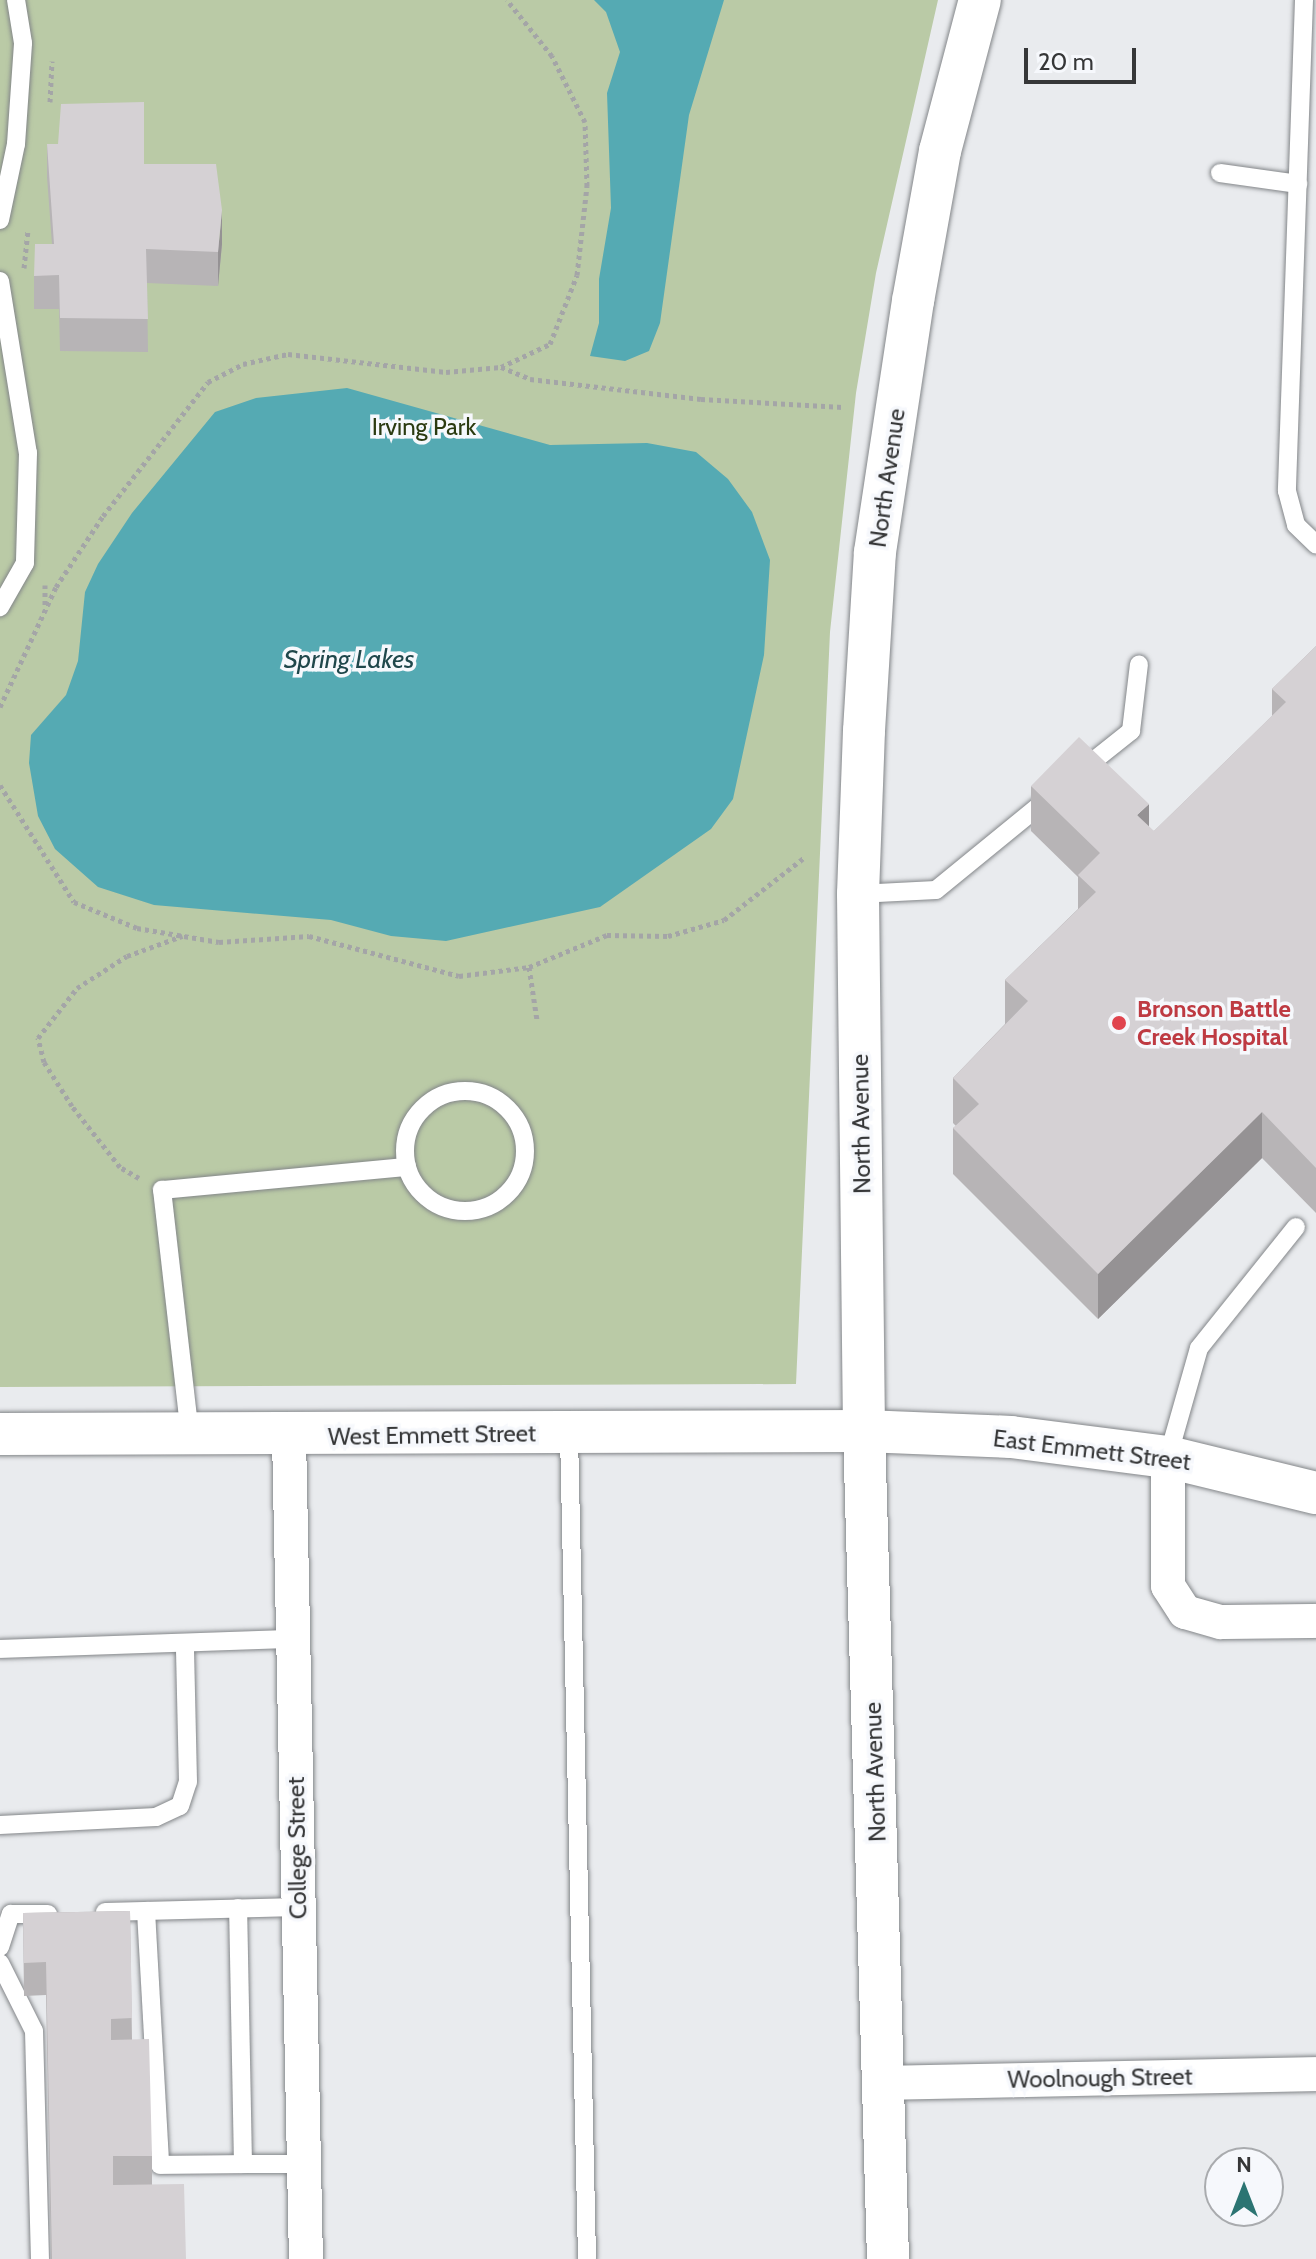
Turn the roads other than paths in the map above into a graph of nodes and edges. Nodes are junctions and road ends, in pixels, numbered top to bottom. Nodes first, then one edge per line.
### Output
1 (16, 0) edge
2 (980, 0) edge
3 (1304, 0) edge
4 (1220, 173) dead end
5 (1298, 184) junction
6 (0, 220) edge
7 (0, 281) edge
8 (1316, 544) edge
9 (0, 607) edge
10 (1139, 664) dead end
11 (858, 894) junction
12 (407, 1167) junction
13 (1296, 1227) dead end
14 (864, 1431) junction
15 (0, 1434) edge
16 (569, 1434) junction
17 (190, 1435) junction
18 (289, 1436) junction
19 (1168, 1457) junction
20 (1316, 1493) edge
21 (1316, 1621) edge
22 (293, 1639) junction
23 (185, 1645) junction
24 (0, 1649) edge
25 (0, 1825) edge
26 (298, 1907) junction
27 (238, 1908) junction
28 (146, 1911) junction
29 (112, 1912) junction
30 (95, 1935) edge
31 (8, 1940) edge
32 (0, 1963) edge
33 (1316, 2074) edge
34 (885, 2083) junction
35 (243, 2164) junction
36 (304, 2164) junction
37 (40, 2259) edge
38 (306, 2259) edge
39 (587, 2259) edge
40 (888, 2259) edge

1 - 6 lane
2 - 11 street, North Avenue
3 - 5 lane
4 - 5 lane
5 - 8 lane
7 - 9 lane
10 - 11 lane
11 - 14 street, North Avenue
12 - 12 lane
12 - 17 lane
13 - 19 lane
14 - 16 street, West Emmett Street
14 - 19 street, East Emmett Street
14 - 34 street, North Avenue
15 - 17 street, West Emmett Street
16 - 18 street, West Emmett Street
16 - 39 lane
17 - 18 street, West Emmett Street
18 - 22 street, College Street
19 - 20 street, East Emmett Street
19 - 21 street
22 - 23 lane
22 - 26 street, College Street
23 - 24 lane
23 - 25 lane
26 - 27 lane
26 - 36 street, College Street
27 - 28 lane
27 - 35 lane
28 - 29 lane
28 - 35 lane
29 - 30 lane
29 - 31 lane
32 - 37 lane
33 - 34 street, Woolnough Street
34 - 40 street, North Avenue
35 - 36 lane
36 - 38 street, College Street

